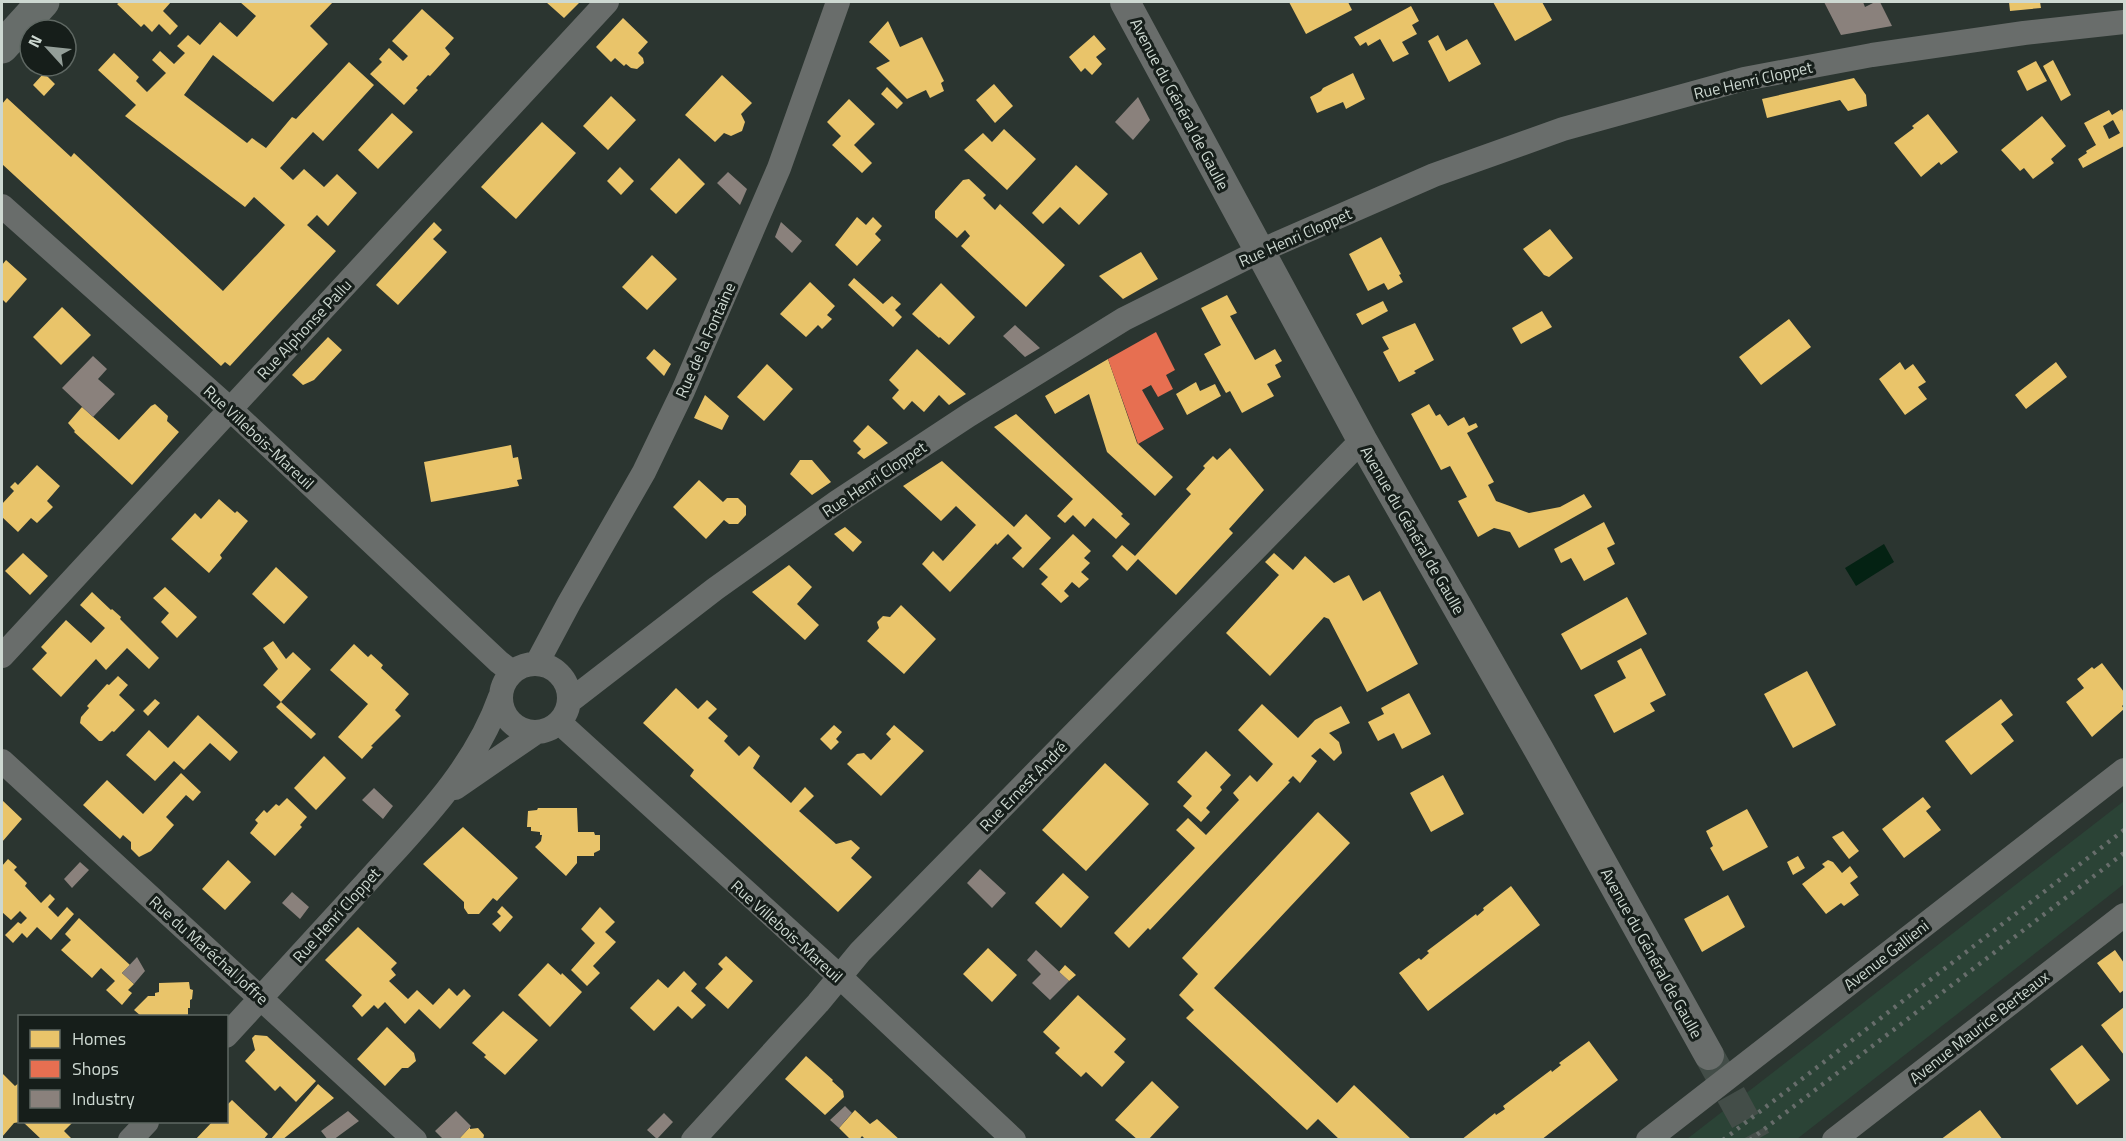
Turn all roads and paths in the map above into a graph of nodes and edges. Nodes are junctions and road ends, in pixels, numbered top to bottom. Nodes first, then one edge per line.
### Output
1 (43, 2) edge
2 (607, 2) edge
3 (838, 2) edge
4 (1125, 2) edge
5 (2124, 22) edge
6 (2, 46) edge
7 (2, 206) edge
8 (1260, 251) junction
9 (230, 409) junction
10 (1362, 440) junction
11 (2, 656) edge
12 (537, 663) junction
13 (512, 672) junction
14 (500, 697) junction
15 (570, 700) junction
16 (560, 723) junction
17 (535, 733) junction
18 (2, 761) edge
19 (2124, 770) edge
20 (446, 794) junction
21 (2124, 915) edge
22 (840, 977) junction
23 (262, 997) junction
24 (228, 1034) edge
25 (1709, 1055) tunnel mouth
26 (146, 1123) edge
27 (130, 1140) edge
28 (415, 1140) edge
29 (693, 1140) edge
30 (1014, 1140) edge
31 (1648, 1140) edge
32 (1834, 1140) edge

1 - 6 main road
2 - 9 street, Rue Alphonse Pallu
3 - 12 street, Rue de la Fontaine
4 - 8 street, Avenue du Général de Gaulle
5 - 8 street, Rue Henri Cloppet
7 - 9 street, Rue Villebois-Mareuil
8 - 10 street, Avenue du Général de Gaulle
8 - 15 street, Rue Henri Cloppet
9 - 11 street, Rue Alphonse Pallu
9 - 13 street, Rue Villebois-Mareuil
10 - 22 street, Rue Ernest André
10 - 25 street, Avenue du Général de Gaulle
12 - 13 street
12 - 15 street
13 - 14 street
14 - 17 street
14 - 20 street, Rue Henri Cloppet
15 - 16 street
16 - 17 street
16 - 22 street, Rue Villebois-Mareuil
17 - 20 street, Rue Henri Cloppet
18 - 23 street, Rue du Maréchal Joffre
19 - 31 street, Avenue Gallieni
20 - 23 street, Rue Henri Cloppet
21 - 32 street, Avenue Maurice Berteaux
22 - 29 street, Rue Ernest André
22 - 30 street, Rue Villebois-Mareuil
23 - 24 street, Rue Henri Cloppet
23 - 28 street, Rue du Maréchal Joffre
26 - 27 street

